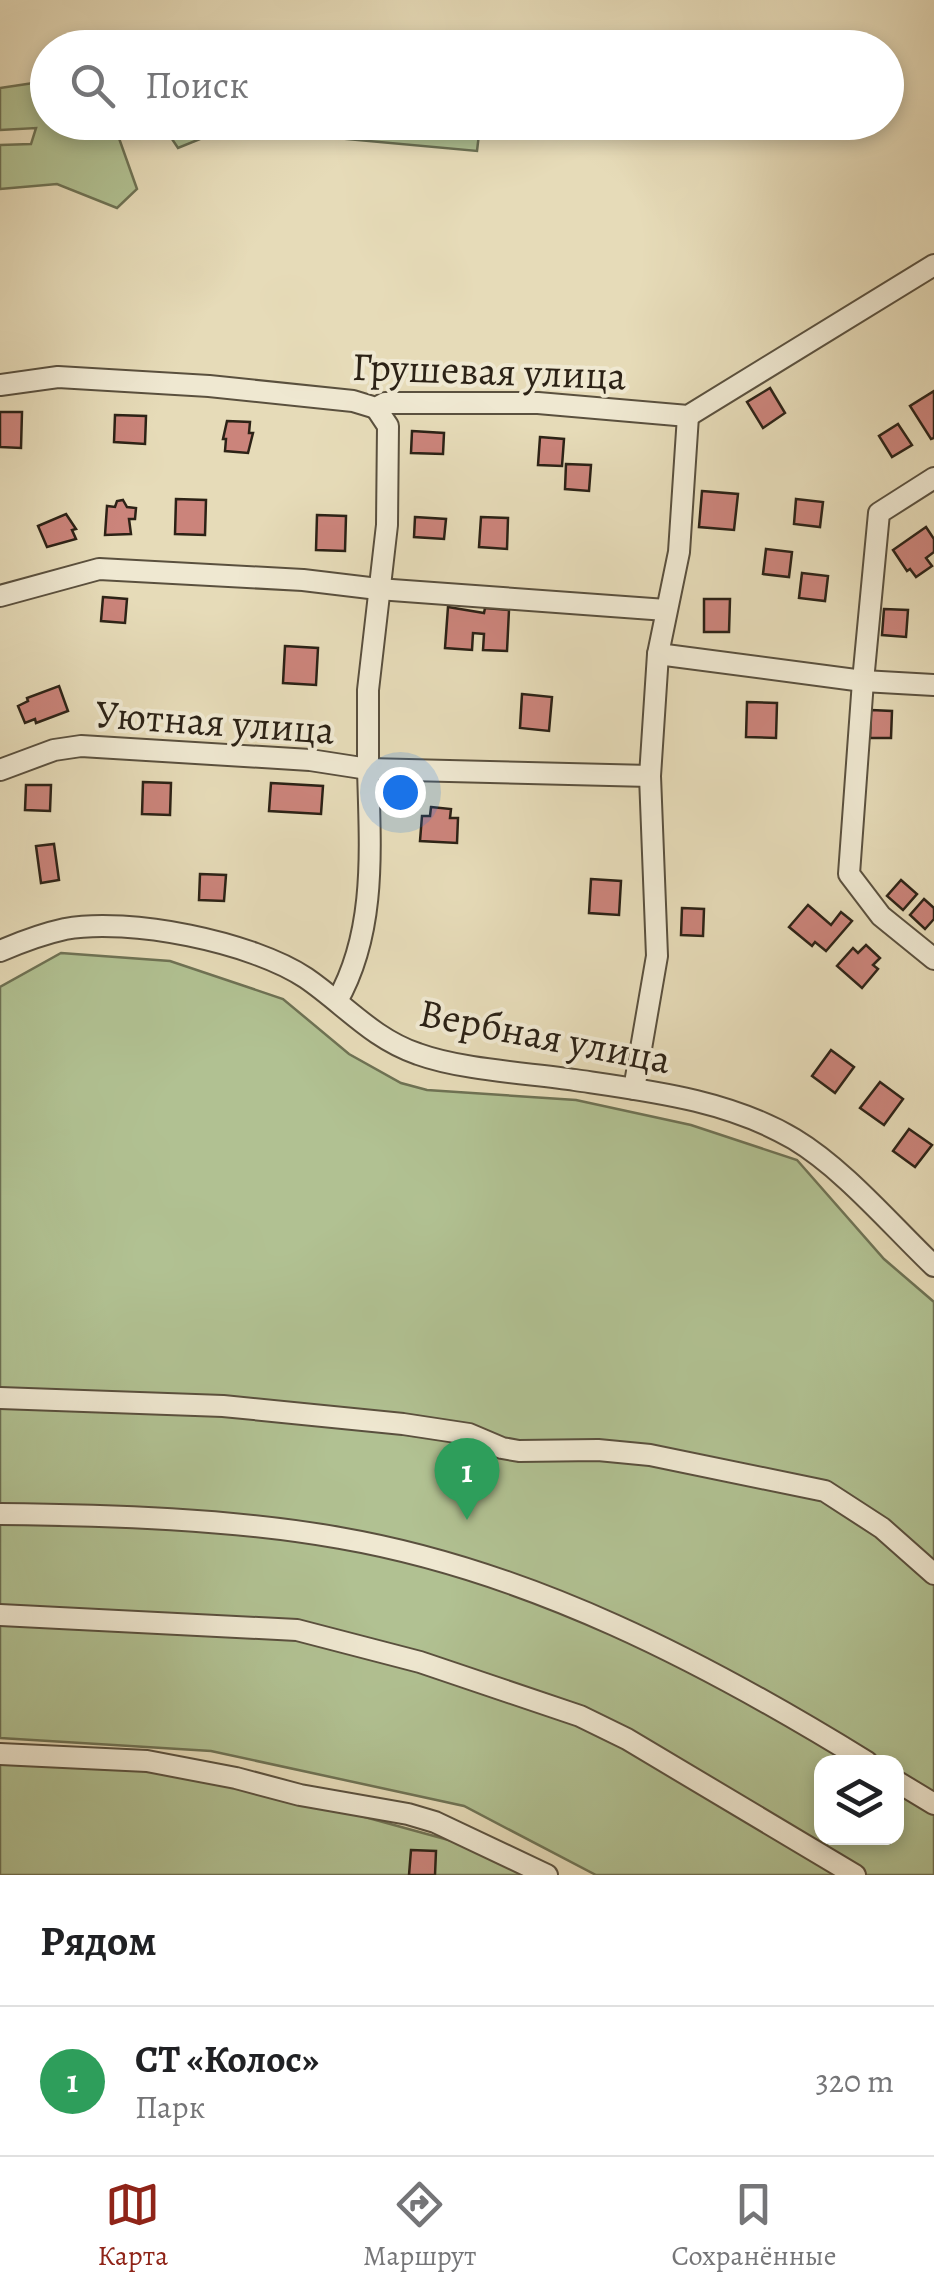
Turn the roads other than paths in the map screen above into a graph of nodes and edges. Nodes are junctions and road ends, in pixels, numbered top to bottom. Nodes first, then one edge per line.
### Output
1 (934, 265) edge
2 (0, 385) edge
3 (376, 408) junction
4 (688, 416) junction
5 (934, 478) edge
6 (378, 589) junction
7 (0, 596) edge
8 (666, 610) junction
9 (658, 654) junction
10 (863, 681) junction
11 (934, 685) edge
12 (368, 769) junction
13 (0, 770) edge
14 (650, 776) junction
15 (0, 951) edge
16 (934, 959) edge
17 (338, 1001) junction
18 (634, 1089) junction
19 (934, 1266) edge
20 (0, 1398) edge
21 (0, 1514) edge
22 (934, 1574) edge
23 (0, 1615) edge
24 (0, 1754) edge
25 (855, 1755) edge
26 (904, 1785) edge
27 (934, 1804) edge
28 (547, 1875) edge
29 (855, 1875) edge

1 - 4 street
2 - 3 street, Грушевая улица
3 - 4 street, Грушевая улица
3 - 6 street
4 - 8 street
5 - 10 street
6 - 7 street
6 - 8 street
6 - 12 street
8 - 9 street
9 - 10 street
9 - 14 street
10 - 11 street
10 - 16 street
12 - 13 street, Уютная улица
12 - 14 street, Уютная улица
12 - 17 street
14 - 18 street
15 - 17 street, Вербная улица
17 - 18 street, Вербная улица
18 - 19 street, Вербная улица
20 - 22 street
21 - 25 street
23 - 29 street
24 - 28 street
26 - 27 street

